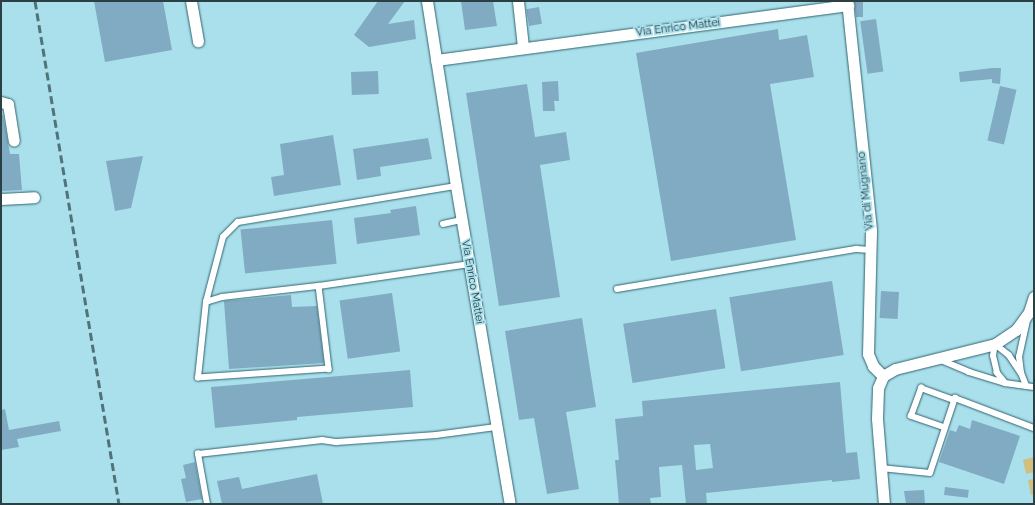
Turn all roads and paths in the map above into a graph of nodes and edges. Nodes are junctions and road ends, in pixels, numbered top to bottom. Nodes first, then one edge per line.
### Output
1 (191, 1) edge
2 (427, 1) edge
3 (518, 1) edge
4 (848, 3) edge
5 (198, 41) dead end
6 (524, 47) junction
7 (436, 60) junction
8 (1, 102) edge
9 (14, 141) dead end
10 (456, 186) junction
11 (34, 197) dead end
12 (1, 199) edge
13 (462, 220) junction
14 (443, 224) dead end
15 (870, 250) junction
16 (469, 264) junction
17 (319, 286) junction
18 (617, 289) dead end
19 (1034, 297) edge
20 (206, 302) junction
21 (1029, 312) junction
22 (995, 344) junction
23 (936, 358) junction
24 (1021, 373) junction
25 (883, 376) junction
26 (1005, 383) junction
27 (1026, 386) junction
28 (1034, 387) edge
29 (954, 400) junction
30 (497, 428) junction
31 (945, 428) junction
32 (1034, 428) edge
33 (881, 468) junction
34 (207, 504) edge
35 (510, 504) edge
36 (884, 504) edge

1 - 5 street
2 - 7 street, Via Enrico Mattei
3 - 6 street
4 - 6 street, Via Enrico Mattei
4 - 15 street, Via di Mugnano
6 - 7 street, Via Enrico Mattei
7 - 10 street, Via Enrico Mattei
8 - 9 street
10 - 13 street, Via Enrico Mattei
10 - 20 lane
11 - 12 street
13 - 14 lane
13 - 16 street, Via Enrico Mattei
15 - 18 lane
15 - 25 street, Via di Mugnano
16 - 17 lane
16 - 30 street, Via Enrico Mattei
17 - 20 lane
17 - 20 lane
19 - 21 street
21 - 22 street
21 - 24 lane
22 - 23 street
22 - 24 lane
22 - 26 lane
23 - 25 street
23 - 26 lane
24 - 27 lane
25 - 33 street
26 - 27 lane
27 - 28 lane
29 - 31 lane
29 - 31 lane
29 - 32 lane
30 - 34 lane
30 - 35 street, Via Enrico Mattei
31 - 33 lane
33 - 36 street

